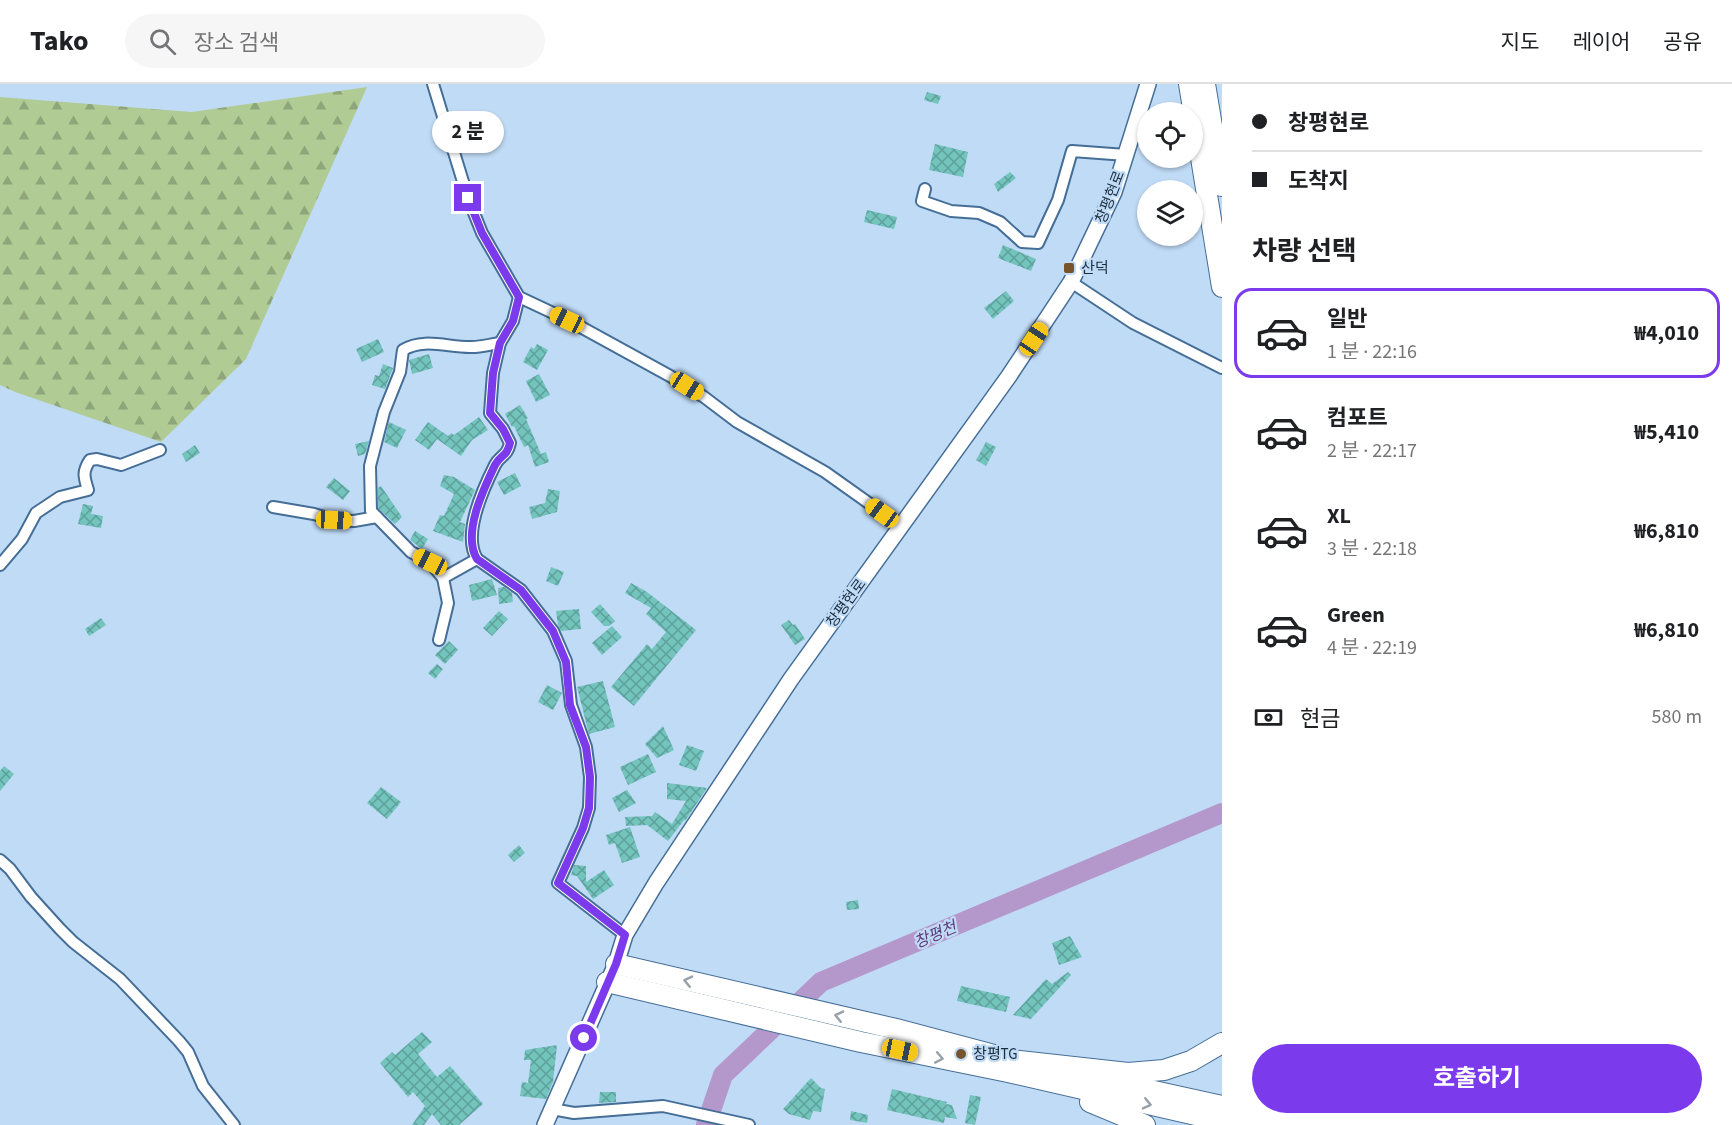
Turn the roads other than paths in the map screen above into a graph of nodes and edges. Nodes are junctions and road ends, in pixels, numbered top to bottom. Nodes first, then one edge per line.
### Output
1 (433, 84) edge
2 (1148, 84) edge
3 (1189, 84) edge
4 (1205, 84) edge
5 (1126, 155) junction
6 (1222, 186) edge
7 (925, 189) dead end
8 (1071, 282) junction
9 (1222, 287) edge
10 (519, 297) junction
11 (500, 343) junction
12 (1222, 368) edge
13 (160, 450) dead end
14 (273, 507) dead end
15 (377, 517) junction
16 (901, 526) junction
17 (477, 559) junction
18 (0, 565) edge
19 (443, 578) junction
20 (439, 640) dead end
21 (0, 860) edge
22 (625, 935) junction
23 (616, 964) junction
24 (608, 982) junction
25 (1222, 1043) edge
26 (1010, 1066) junction
27 (1222, 1106) edge
28 (552, 1109) junction
29 (1222, 1121) edge
30 (234, 1125) edge
31 (545, 1125) edge
32 (749, 1125) edge
33 (1145, 1125) edge

1 - 10 street
2 - 5 main road, 창평현로
3 - 9 highway
4 - 6 highway
5 - 7 street
5 - 8 main road, 창평현로
8 - 12 street
8 - 16 main road, 창평현로
10 - 11 street
10 - 16 street
11 - 15 street
11 - 17 street
13 - 18 street
14 - 15 street
15 - 19 street
16 - 22 main road, 창평현로
17 - 19 street
17 - 22 street
19 - 20 street
21 - 30 street
22 - 23 main road, 창평현로
23 - 24 main road, 창평현로
26 -> 23 highway
24 -> 26 highway
24 - 28 main road, 창평현로
25 - 26 highway
26 - 27 highway
26 -> 29 highway
26 - 33 highway
28 - 31 main road, 창평현로
28 - 32 street

